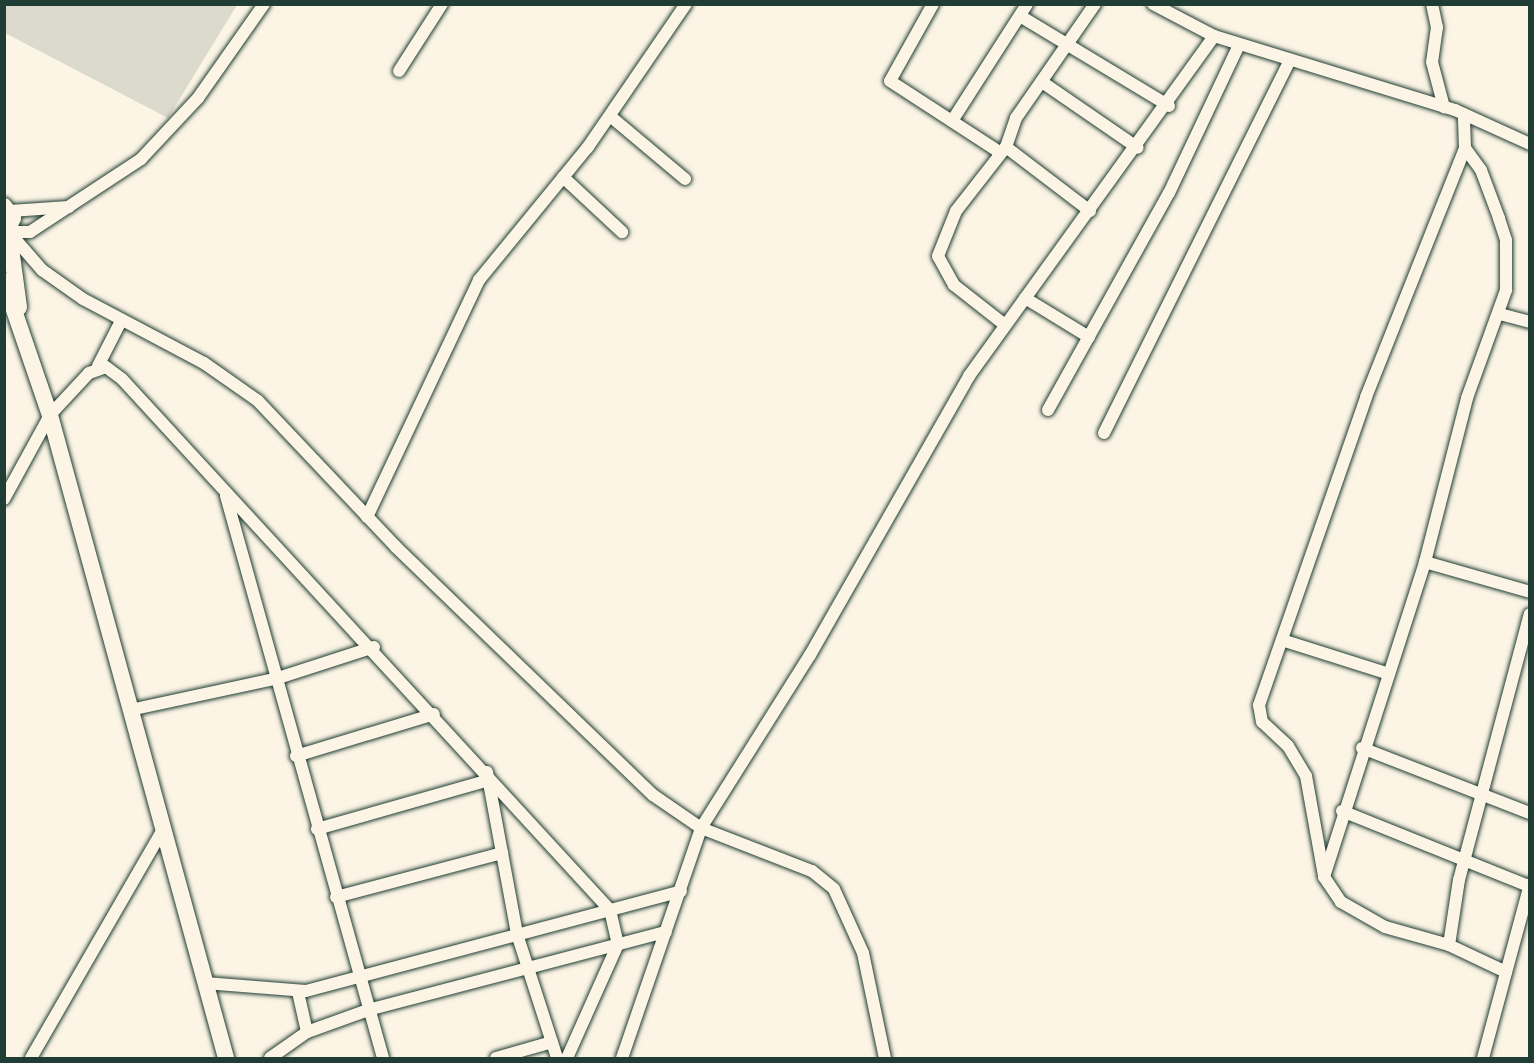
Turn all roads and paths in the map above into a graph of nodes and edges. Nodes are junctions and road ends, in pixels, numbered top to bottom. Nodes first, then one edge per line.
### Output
1 (264, 4) edge
2 (686, 4) edge
3 (933, 4) edge
4 (1027, 4) edge
5 (1095, 4) edge
6 (1153, 4) edge
7 (1432, 4) edge
8 (441, 5) edge
9 (1020, 16) junction
10 (1214, 36) junction
11 (1239, 45) junction
12 (1065, 47) junction
13 (1290, 60) junction
14 (399, 70) dead end
15 (1042, 82) junction
16 (1169, 106) junction
17 (1444, 107) junction
18 (1464, 114) junction
19 (610, 117) junction
20 (952, 120) junction
21 (1530, 144) edge
22 (1138, 148) junction
23 (1465, 148) junction
24 (1004, 150) junction
25 (563, 177) junction
26 (686, 179) dead end
27 (6, 207) edge
28 (69, 207) junction
29 (1090, 211) junction
30 (622, 232) dead end
31 (8, 234) edge
32 (4, 281) edge
33 (1025, 298) junction
34 (1500, 314) junction
35 (19, 317) junction
36 (121, 321) junction
37 (1530, 322) edge
38 (1005, 325) junction
39 (1089, 337) junction
40 (98, 366) junction
41 (1048, 410) dead end
42 (50, 415) junction
43 (1104, 433) dead end
44 (226, 496) junction
45 (4, 499) edge
46 (367, 517) junction
47 (1425, 562) junction
48 (1530, 592) edge
49 (1530, 614) edge
50 (1282, 640) junction
51 (374, 647) junction
52 (1386, 674) junction
53 (275, 679) junction
54 (130, 711) junction
55 (435, 714) junction
56 (1362, 748) junction
57 (296, 756) junction
58 (488, 776) junction
59 (1480, 797) junction
60 (1342, 811) junction
61 (1530, 813) edge
62 (164, 828) junction
63 (701, 828) junction
64 (317, 829) junction
65 (502, 853) junction
66 (1464, 860) junction
67 (1324, 877) junction
68 (1529, 885) edge
69 (681, 891) junction
70 (336, 897) junction
71 (610, 910) junction
72 (666, 932) junction
73 (518, 934) junction
74 (618, 944) junction
75 (1449, 945) junction
76 (527, 966) junction
77 (1506, 972) junction
78 (359, 976) junction
79 (205, 983) junction
80 (298, 992) junction
81 (368, 1010) junction
82 (307, 1032) junction
83 (552, 1042) junction
84 (31, 1059) edge
85 (226, 1059) edge
86 (270, 1059) edge
87 (382, 1059) edge
88 (496, 1059) edge
89 (557, 1059) edge
90 (567, 1059) edge
91 (622, 1059) edge
92 (885, 1059) edge
93 (1484, 1059) edge

1 - 28 street
2 - 19 street
3 - 20 street
4 - 9 street
5 - 12 street
6 - 10 street
7 - 17 street
8 - 14 street
9 - 12 street
9 - 20 street
10 - 11 street
10 - 16 street
11 - 13 street
11 - 39 street
12 - 15 street
12 - 16 street
13 - 17 street
13 - 43 street
15 - 22 street
15 - 24 street
16 - 22 street
17 - 18 street
18 - 21 street
18 - 23 street
19 - 25 street
19 - 26 street
20 - 24 street
22 - 29 street
23 - 34 street
23 - 50 street
24 - 29 street
24 - 38 street
25 - 30 street
25 - 46 street
27 - 28 street
27 - 31 main road
28 - 31 street
29 - 33 street
31 - 35 main road
31 - 36 street
32 - 35 main road
33 - 38 street
33 - 39 street
34 - 37 street
34 - 47 street
35 - 42 main road
36 - 40 street
36 - 46 street
38 - 63 street
39 - 41 street
40 - 42 street
40 - 44 street
42 - 45 street
42 - 54 main road
44 - 51 street
44 - 53 street
46 - 63 street
47 - 48 street
47 - 52 street
49 - 59 street
50 - 52 street
50 - 67 street
51 - 53 street
51 - 55 street
52 - 56 street
53 - 54 street
53 - 57 street
54 - 62 main road
55 - 57 street
55 - 58 street
56 - 59 street
56 - 60 street
57 - 64 street
58 - 64 street
58 - 65 street
58 - 71 street
59 - 61 street
59 - 66 street
60 - 66 street
60 - 67 street
62 - 79 main road
62 - 84 street
63 - 69 street
63 - 92 street
64 - 70 street
65 - 70 street
65 - 73 street
66 - 68 street
66 - 75 street
67 - 75 street
68 - 77 street
69 - 71 street
69 - 72 street
70 - 78 street
71 - 73 street
71 - 74 street
72 - 74 street
72 - 91 street
73 - 76 street
73 - 78 street
74 - 76 street
74 - 90 street
75 - 77 street
76 - 81 street
76 - 83 street
77 - 93 street
78 - 80 street
78 - 81 street
79 - 80 street
79 - 85 main road
80 - 82 street
81 - 82 street
81 - 87 street
82 - 86 street
83 - 88 street
83 - 89 street

